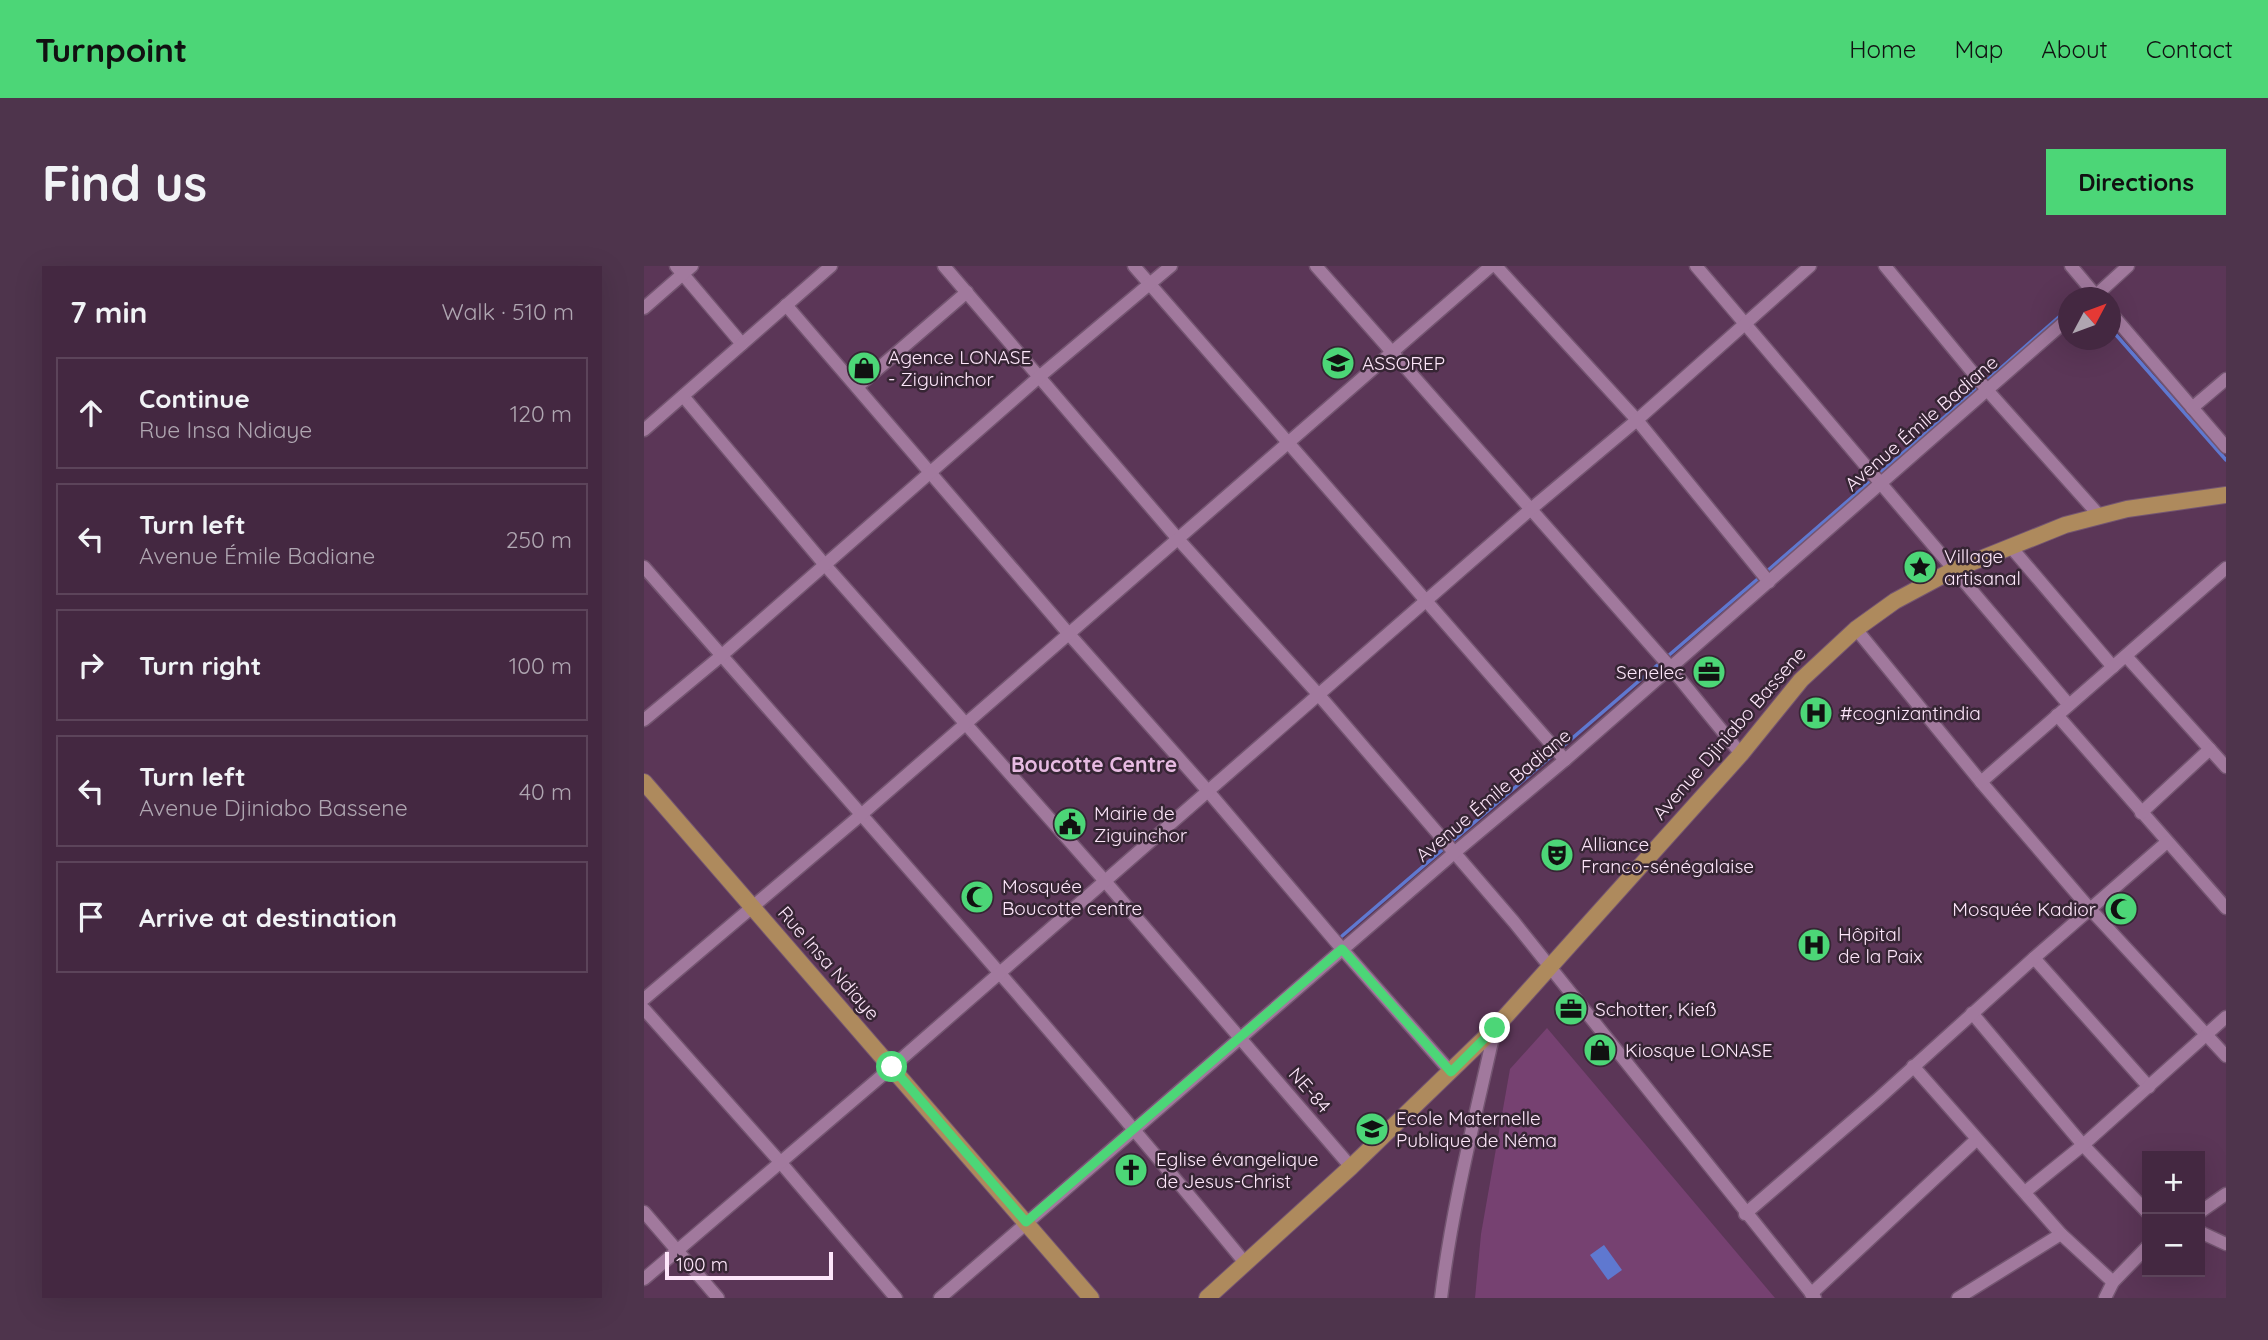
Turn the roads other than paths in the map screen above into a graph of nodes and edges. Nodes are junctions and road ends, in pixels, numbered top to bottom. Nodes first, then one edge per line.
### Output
1 (831, 266) edge
2 (944, 266) edge
3 (1134, 266) edge
4 (1171, 266) edge
5 (1317, 266) edge
6 (1491, 266) edge
7 (1496, 266) edge
8 (1696, 266) edge
9 (1810, 266) edge
10 (1885, 266) edge
11 (2071, 266) edge
12 (2128, 266) edge
13 (683, 269) edge
14 (1150, 284) junction
15 (2087, 287) edge
16 (2106, 287) edge
17 (967, 292) junction
18 (786, 305) junction
19 (644, 308) edge
20 (1745, 324) junction
21 (2121, 325) edge
22 (2058, 328) edge
23 (742, 344) junction
24 (1392, 353) junction
25 (1039, 377) junction
26 (2226, 379) edge
27 (857, 387) junction
28 (1988, 391) junction
29 (683, 396) junction
30 (2192, 408) junction
31 (1637, 420) junction
32 (644, 430) edge
33 (1287, 444) junction
34 (2226, 447) edge
35 (930, 473) junction
36 (1882, 482) junction
37 (2226, 495) edge
38 (1531, 509) junction
39 (2098, 514) junction
40 (1178, 539) junction
41 (2010, 546) junction
42 (825, 565) junction
43 (644, 567) edge
44 (2226, 568) edge
45 (1953, 570) junction
46 (1769, 582) junction
47 (1427, 599) junction
48 (1856, 629) junction
49 (1068, 633) junction
50 (721, 656) junction
51 (2126, 656) junction
52 (2113, 667) junction
53 (1671, 668) junction
54 (1318, 694) junction
55 (2069, 705) junction
56 (2057, 715) junction
57 (644, 720) edge
58 (965, 722) junction
59 (2210, 749) junction
60 (1741, 754) junction
61 (1565, 761) junction
62 (2226, 767) edge
63 (644, 782) edge
64 (1981, 782) junction
65 (1207, 790) junction
66 (2141, 813) junction
67 (862, 814) junction
68 (2167, 842) junction
69 (1454, 853) junction
70 (1104, 880) junction
71 (752, 907) junction
72 (2226, 908) edge
73 (2090, 909) junction
74 (1342, 949) junction
75 (2034, 958) junction
76 (1552, 967) junction
77 (1000, 972) junction
78 (644, 999) edge
79 (644, 1009) edge
80 (1972, 1013) junction
81 (2226, 1017) edge
82 (1495, 1028) junction
83 (2207, 1035) junction
84 (1239, 1037) junction
85 (2226, 1056) edge
86 (1913, 1066) junction
87 (892, 1067) junction
88 (1451, 1072) junction
89 (2149, 1087) junction
90 (1134, 1128) junction
91 (1977, 1139) junction
92 (2083, 1144) junction
93 (781, 1163) junction
94 (1351, 1167) junction
95 (2025, 1192) junction
96 (2226, 1194) edge
97 (2142, 1207) edge
98 (2205, 1209) edge
99 (644, 1212) edge
100 (1745, 1214) junction
101 (1026, 1222) junction
102 (2062, 1234) junction
103 (2205, 1234) edge
104 (2226, 1244) edge
105 (678, 1250) junction
106 (2142, 1252) edge
107 (1246, 1265) junction
108 (644, 1279) edge
109 (2113, 1282) junction
110 (1813, 1296) edge
111 (1211, 1297) edge
112 (718, 1298) edge
113 (896, 1298) edge
114 (940, 1298) edge
115 (1091, 1298) edge
116 (1441, 1298) edge
117 (1958, 1298) edge
118 (2105, 1298) edge

1 - 18 street
2 - 17 street
3 - 14 street
4 - 14 street
5 - 24 street
6 - 24 street
7 - 31 street
8 - 20 street
9 - 20 street
10 - 28 street
11 - 15 street
12 - 16 street
13 - 19 street
13 - 23 street
14 - 25 street
14 - 33 street
17 - 25 street
17 - 27 street
18 - 23 street
18 - 27 street
20 - 31 street
20 - 36 street
21 - 30 street
22 - 28 street, Avenue Émile Badiane
23 - 29 street
24 - 33 street
24 - 38 street
25 - 35 street
25 - 40 street
26 - 30 street
27 - 35 street
28 - 36 street, Avenue Émile Badiane
28 - 39 street
29 - 32 street
29 - 42 street, NE-84
30 - 34 street
31 - 38 street
31 - 46 street
33 - 40 street
33 - 47 street
35 - 42 street
35 - 49 street
36 - 45 street
36 - 46 street, Avenue Émile Badiane
37 - 39 main road, Avenue Djiniabo Bassene
38 - 47 street
38 - 53 street
39 - 41 main road, Avenue Djiniabo Bassene
40 - 49 street
40 - 54 street
41 - 45 main road, Avenue Djiniabo Bassene
41 - 52 street
42 - 50 street
42 - 58 street, NE-84
43 - 50 street
44 - 51 street
45 - 48 main road, Avenue Djiniabo Bassene
45 - 55 street
46 - 53 street, Avenue Émile Badiane
47 - 54 street
47 - 61 street
48 - 60 main road, Avenue Djiniabo Bassene
48 - 64 street
49 - 58 street
49 - 65 street
50 - 57 street
50 - 67 street
51 - 52 street
51 - 59 street
52 - 55 street
53 - 60 street
53 - 61 street, Avenue Émile Badiane
54 - 65 street
54 - 69 street
55 - 56 street
56 - 64 street
56 - 66 street
58 - 67 street
58 - 70 street, NE-84
59 - 62 street
59 - 66 street
60 - 76 main road, Avenue Djiniabo Bassene
61 - 69 street, Avenue Émile Badiane
63 - 71 main road, Rue Insa Ndiaye
64 - 73 street
65 - 70 street
65 - 74 street
66 - 68 street
67 - 71 street
67 - 77 street
68 - 72 street
68 - 73 street
69 - 74 street, Avenue Émile Badiane
69 - 76 street
70 - 77 street
70 - 84 street, NE-84
71 - 78 street
71 - 87 main road, Rue Insa Ndiaye
73 - 75 street
73 - 83 street
74 - 84 street, Avenue Émile Badiane
74 - 88 street
75 - 80 street
75 - 89 street
76 - 82 main road, Avenue Djiniabo Bassene
76 - 100 street
77 - 87 street
77 - 90 street
79 - 93 street
80 - 86 street
80 - 92 street
81 - 83 street
82 - 88 main road, Avenue Djiniabo Bassene
82 - 116 street
83 - 85 street
83 - 89 street
84 - 90 street, Avenue Émile Badiane
84 - 94 street, NE-84
86 - 91 street
86 - 100 street
87 - 93 street
87 - 101 main road, Rue Insa Ndiaye
88 - 94 main road, Avenue Djiniabo Bassene
89 - 92 street
90 - 101 street, Avenue Émile Badiane
90 - 107 street
91 - 95 street
91 - 110 street
92 - 95 street
92 - 97 street
93 - 105 street
93 - 113 street
94 - 107 main road, Avenue Djiniabo Bassene
95 - 102 street
96 - 98 street
99 - 105 street
100 - 110 street
101 - 114 street, Avenue Émile Badiane
101 - 115 main road, Rue Insa Ndiaye
102 - 109 street
102 - 117 street
103 - 104 street
105 - 108 street
105 - 112 street
106 - 109 street
107 - 111 main road, Avenue Djiniabo Bassene
109 - 118 street

